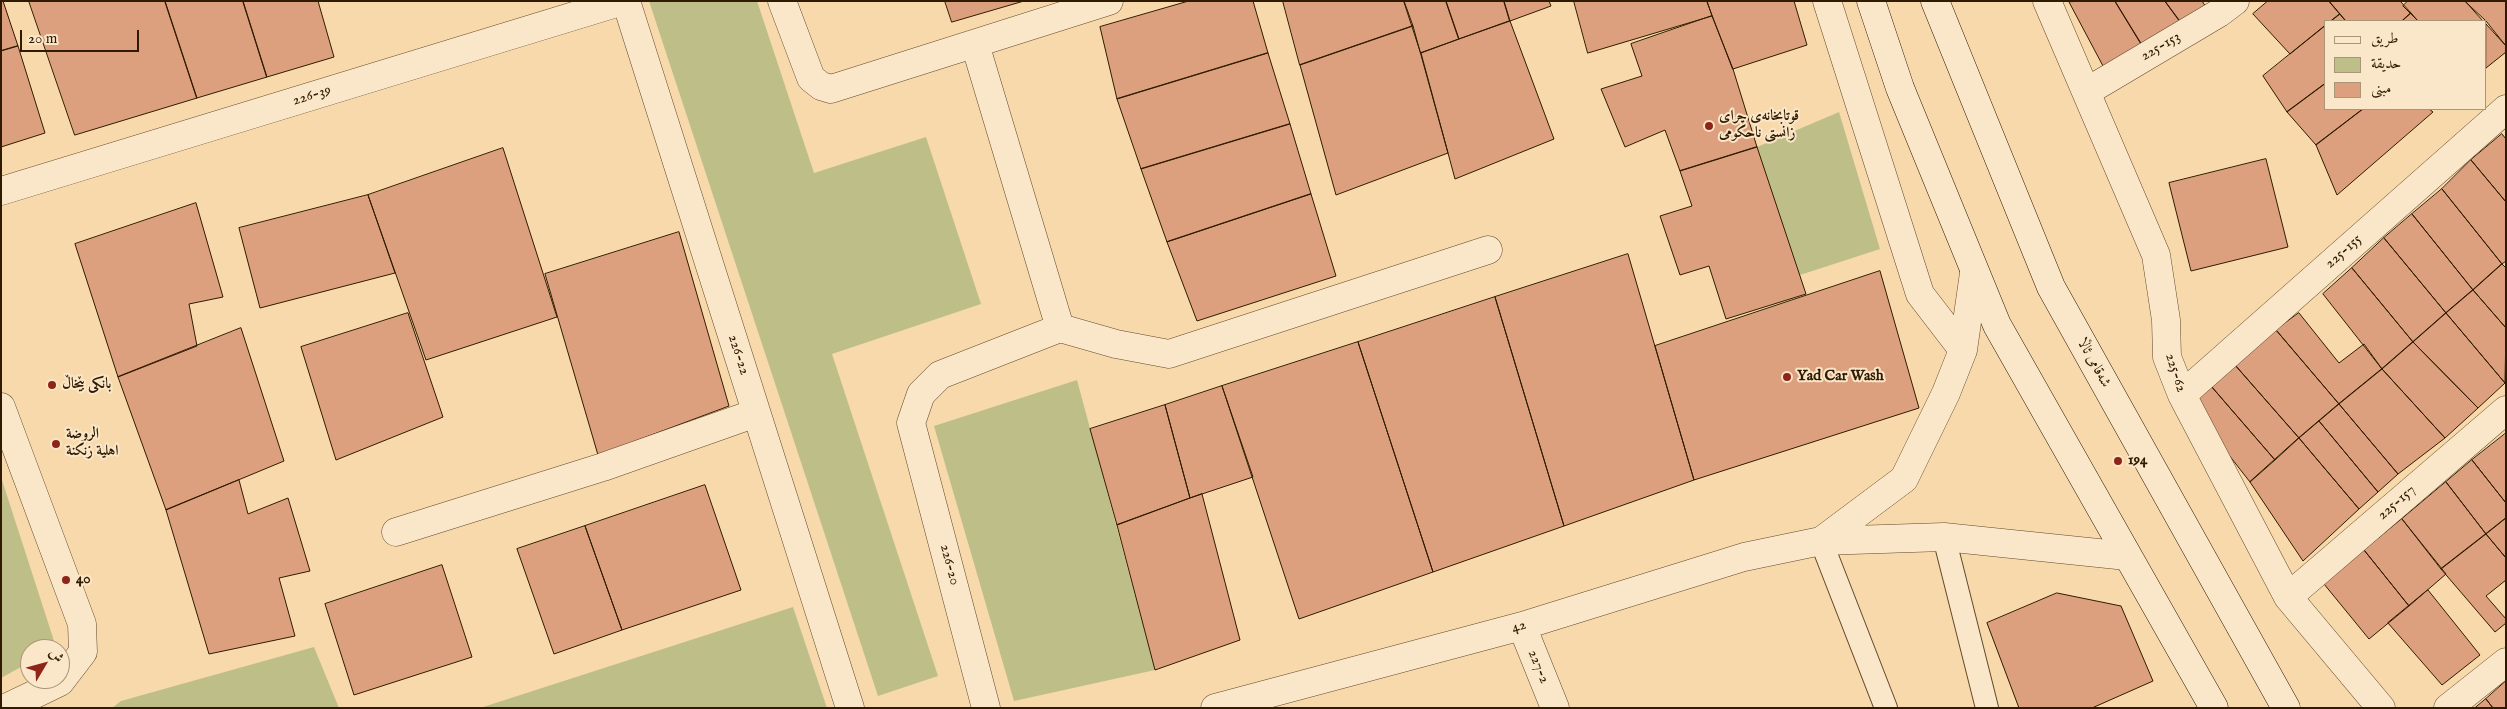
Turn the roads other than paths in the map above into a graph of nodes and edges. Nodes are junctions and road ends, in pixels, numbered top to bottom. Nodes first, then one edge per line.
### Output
1 (624, 1) edge
2 (782, 1) edge
3 (1109, 1) edge
4 (1827, 1) edge
5 (1871, 1) edge
6 (1935, 1) edge
7 (2047, 1) edge
8 (2235, 1) edge
9 (975, 44) junction
10 (2086, 92) junction
11 (2506, 109) edge
12 (1, 191) edge
13 (1488, 250) dead end
14 (1974, 273) junction
15 (1060, 328) junction
16 (1963, 350) junction
17 (2182, 395) junction
18 (1, 407) edge
19 (2506, 410) edge
20 (756, 413) junction
21 (396, 532) dead end
22 (1944, 537) junction
23 (1821, 541) junction
24 (2126, 556) junction
25 (2288, 597) junction
26 (1522, 626) junction
27 (2506, 662) edge
28 (1229, 706) edge
29 (6, 708) edge
30 (850, 708) edge
31 (986, 708) edge
32 (1555, 708) edge
33 (1886, 708) edge
34 (1987, 708) edge
35 (2214, 708) edge
36 (2286, 708) edge
37 (2380, 708) edge
38 (2448, 708) edge

1 - 12 street, 226-39
1 - 20 street, 226-22
2 - 9 street
3 - 9 street
4 - 16 street
5 - 14 street
6 - 36 street, شه‌قامی ئاڵا
7 - 10 street, 225-62
8 - 10 street, 225-153
9 - 15 street
10 - 17 street, 225-62
11 - 17 street, 225-155
13 - 15 street
14 - 16 street
14 - 24 street
15 - 31 street, 226-20
16 - 23 street
17 - 25 street, 225-62
18 - 29 street
19 - 25 street, 225-157
20 - 21 street
20 - 30 street, 226-22
22 - 23 street
22 - 24 street
22 - 34 lane
23 - 26 street, 42
23 - 33 lane
24 - 35 street
25 - 37 street, 225-62
26 - 28 street, 42
26 - 32 street, 227-2
27 - 38 street

